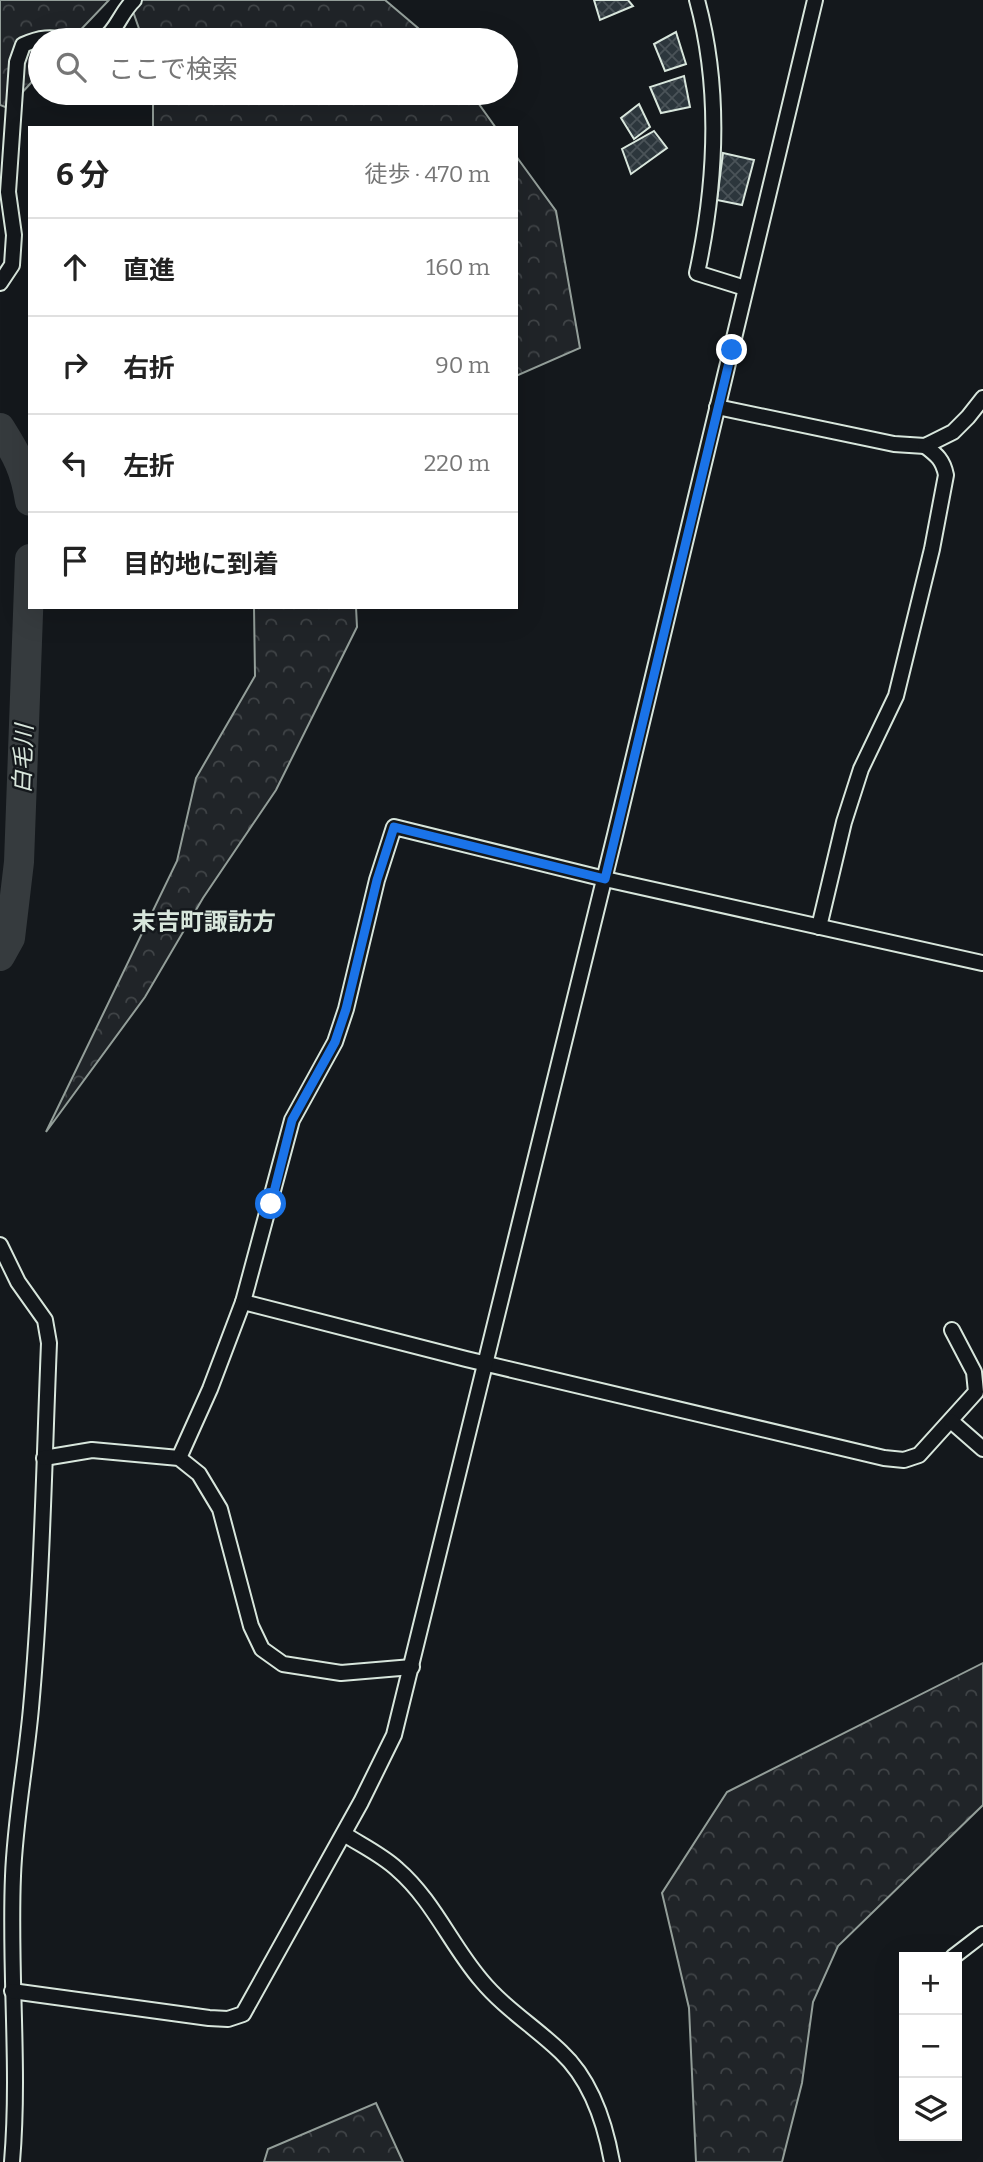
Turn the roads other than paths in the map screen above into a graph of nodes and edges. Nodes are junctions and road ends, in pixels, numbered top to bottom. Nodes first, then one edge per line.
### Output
1 (134, 0) edge
2 (696, 0) edge
3 (815, 0) edge
4 (114, 28) edge
5 (28, 42) edge
6 (0, 282) edge
7 (745, 288) junction
8 (983, 398) edge
9 (718, 407) junction
10 (925, 446) junction
11 (605, 879) junction
12 (819, 927) junction
13 (982, 963) edge
14 (0, 1245) edge
15 (243, 1302) junction
16 (952, 1330) dead end
17 (485, 1364) junction
18 (951, 1421) junction
19 (983, 1449) edge
20 (44, 1458) junction
21 (179, 1458) junction
22 (412, 1667) junction
23 (344, 1834) junction
24 (983, 1934) edge
25 (960, 1952) edge
26 (12, 1991) junction
27 (12, 2162) edge
28 (612, 2162) edge

1 - 4 street
2 - 7 street
3 - 7 street
5 - 6 street
7 - 9 street
8 - 10 street
9 - 10 street
9 - 11 street
10 - 12 street
11 - 12 street
11 - 15 street
11 - 17 street
12 - 13 street
14 - 20 street
15 - 17 street
15 - 21 street
16 - 18 street
17 - 18 street
17 - 22 street
18 - 19 street
20 - 21 street
20 - 26 street
21 - 22 street
22 - 23 street
23 - 26 street
23 - 28 street
24 - 25 street
26 - 27 street

